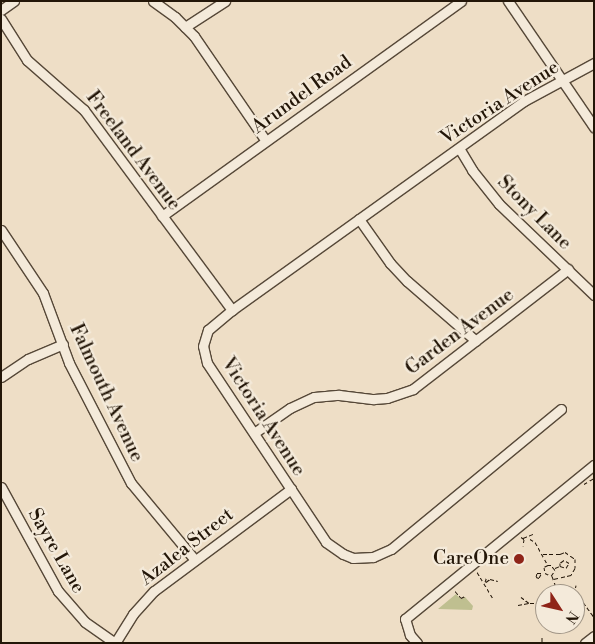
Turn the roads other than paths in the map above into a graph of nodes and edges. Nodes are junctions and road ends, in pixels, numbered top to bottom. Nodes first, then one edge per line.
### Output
1 (14, 1) edge
2 (153, 1) edge
3 (224, 1) edge
4 (461, 1) edge
5 (508, 1) edge
6 (1, 10) edge
7 (1, 19) edge
8 (186, 27) junction
9 (594, 63) edge
10 (560, 80) junction
11 (594, 127) edge
12 (266, 141) junction
13 (460, 148) junction
14 (162, 216) junction
15 (359, 219) junction
16 (1, 230) edge
17 (568, 269) junction
18 (594, 294) edge
19 (232, 310) junction
20 (476, 340) junction
21 (63, 344) junction
22 (1, 377) edge
23 (561, 409) dead end
24 (254, 433) junction
25 (594, 466) edge
26 (1, 487) edge
27 (291, 489) junction
28 (195, 560) junction
29 (594, 636) edge
30 (115, 643) edge
31 (417, 643) edge
32 (585, 643) edge

1 - 6 street
2 - 8 street
3 - 8 street
4 - 12 street, Arundel Road
5 - 10 street
7 - 14 street, Freeland Avenue
8 - 12 street
9 - 10 street, Victoria Avenue
10 - 11 street
10 - 13 street, Victoria Avenue
12 - 14 street, Arundel Road
13 - 15 street, Victoria Avenue
13 - 17 street, Stony Lane
14 - 19 street, Freeland Avenue
15 - 19 street, Victoria Avenue
15 - 20 street
16 - 21 street, Falmouth Avenue
17 - 18 street, Stony Lane
17 - 20 street, Garden Avenue
19 - 24 street, Victoria Avenue
20 - 24 street, Garden Avenue
21 - 22 street
21 - 28 street, Falmouth Avenue
23 - 27 street, Victoria Avenue
24 - 27 street, Victoria Avenue
25 - 31 street
26 - 30 street, Sayre Lane
27 - 28 street, Azalea Street
28 - 30 street, Azalea Street
29 - 32 street

